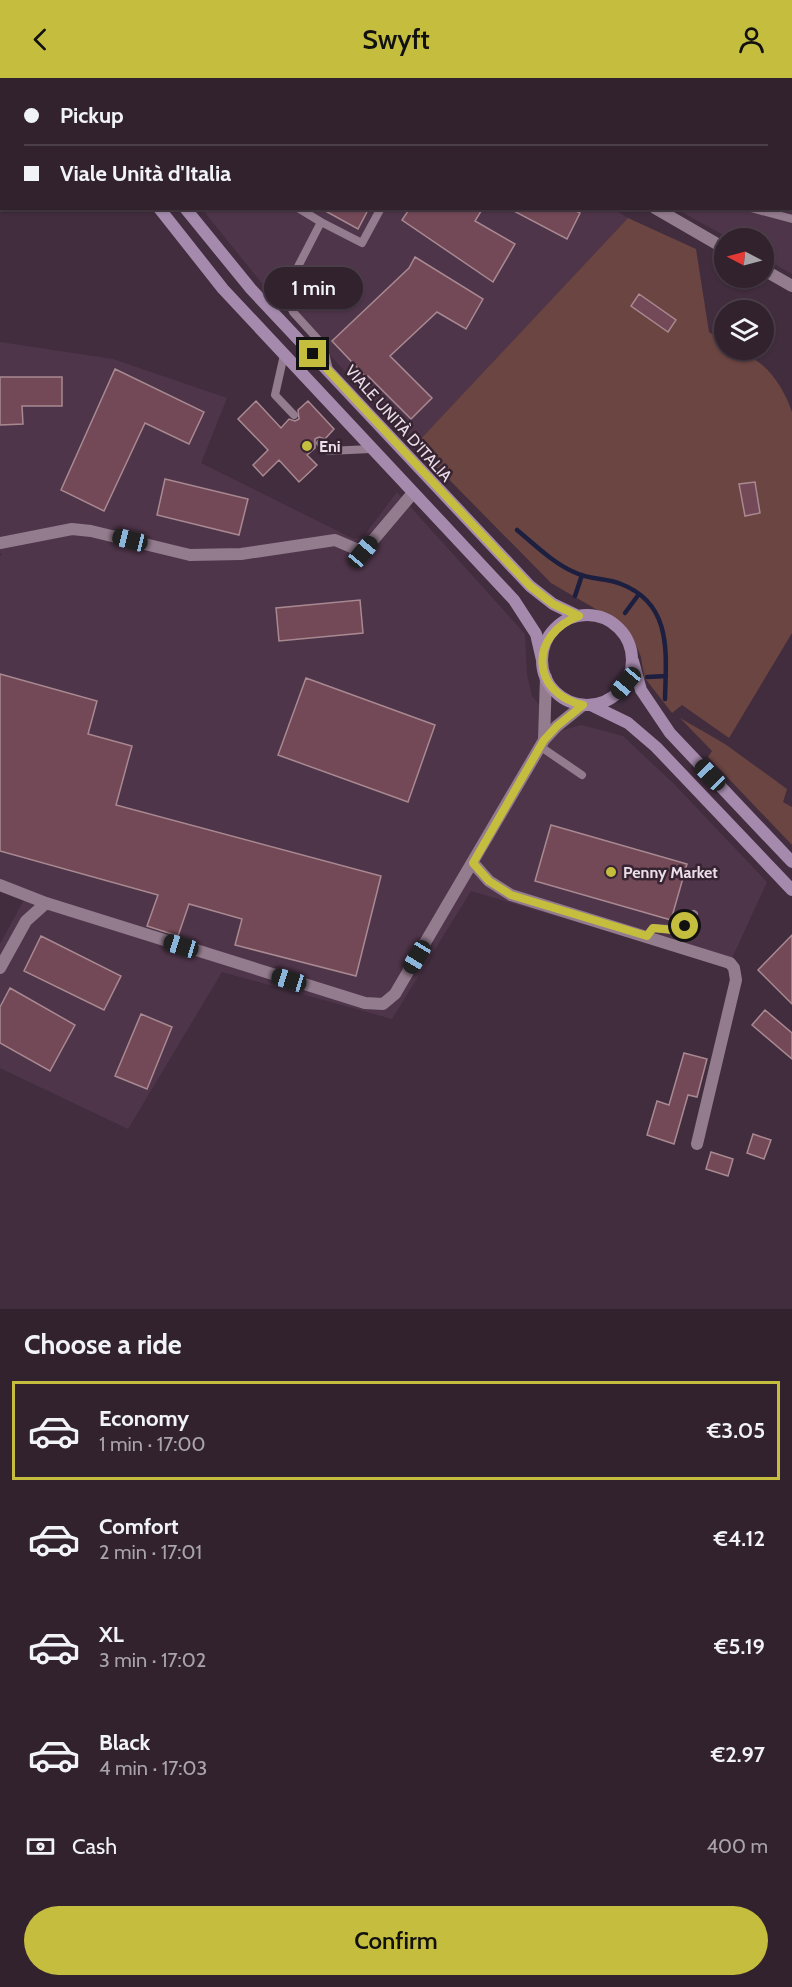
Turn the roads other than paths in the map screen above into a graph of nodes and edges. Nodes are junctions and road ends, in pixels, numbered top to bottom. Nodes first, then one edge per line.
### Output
1 (160, 210) edge
2 (187, 210) edge
3 (301, 210) edge
4 (380, 210) edge
5 (658, 210) edge
6 (755, 210) edge
7 (792, 219) edge
8 (321, 222) junction
9 (714, 242) edge
10 (774, 276) edge
11 (792, 286) edge
12 (284, 355) junction
13 (329, 370) junction
14 (294, 415) dead end
15 (320, 443) dead end
16 (371, 449) junction
17 (413, 493) junction
18 (0, 543) edge
19 (579, 616) junction
20 (632, 655) junction
21 (542, 660) junction
22 (546, 677) junction
23 (587, 705) junction
24 (543, 743) junction
25 (582, 775) dead end
26 (792, 862) edge
27 (473, 863) junction
28 (0, 885) edge
29 (792, 890) edge
30 (46, 903) junction
31 (693, 914) dead end
32 (647, 936) junction
33 (0, 968) edge
34 (697, 1144) dead end

1 - 12 main road
2 - 13 main road, VIALE UNITÀ D'ITALIA
3 - 8 lane
4 - 8 lane
5 - 9 street
6 - 7 lane
8 - 13 lane
10 - 11 street
12 - 14 lane
12 - 16 main road
13 - 19 main road, VIALE UNITÀ D'ITALIA
15 - 16 lane
16 - 17 main road
17 - 18 street
17 - 21 main road
19 - 20 main road, VIALE UNITÀ D'ITALIA
19 - 21 main road
20 - 23 main road
20 - 26 main road, VIALE UNITÀ D'ITALIA
21 - 22 main road
22 - 23 main road
22 - 24 street
23 - 24 street
23 - 29 main road
24 - 25 lane
24 - 27 street
27 - 30 street
27 - 32 street
28 - 30 street
30 - 33 street
31 - 32 lane
32 - 34 street

